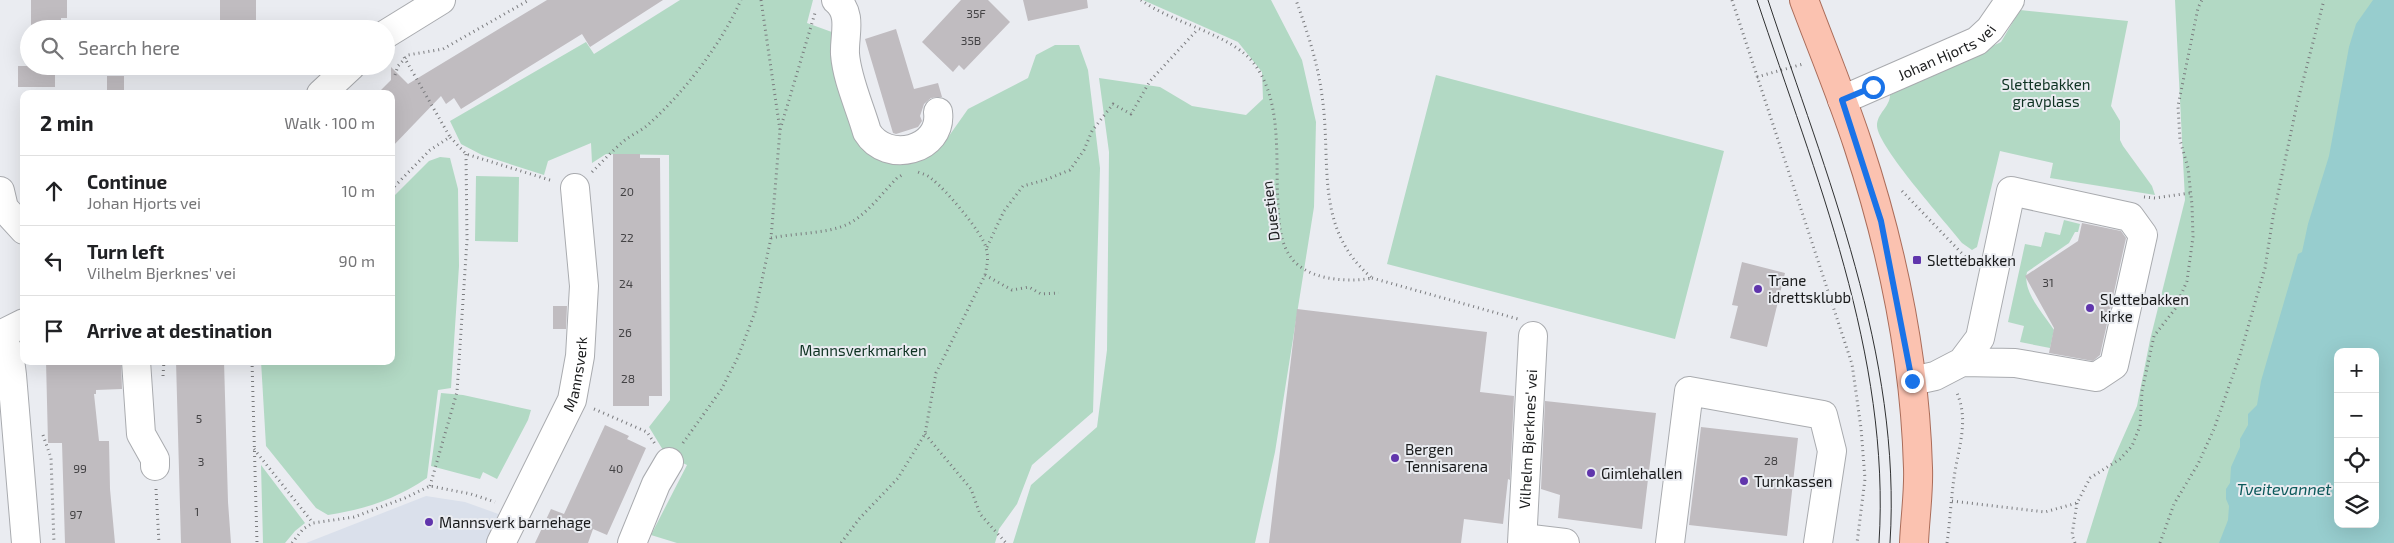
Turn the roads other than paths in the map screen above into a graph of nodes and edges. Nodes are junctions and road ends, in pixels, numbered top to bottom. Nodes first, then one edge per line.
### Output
1 (441, 0) edge
2 (1804, 0) edge
3 (2010, 0) edge
4 (826, 5) edge
5 (395, 39) edge
6 (341, 75) edge
7 (325, 90) edge
8 (1842, 100) junction
9 (938, 112) dead end
10 (575, 188) road end
11 (0, 191) edge
12 (20, 226) edge
13 (20, 325) edge
14 (0, 335) edge
15 (1533, 336) road end
16 (136, 365) edge
17 (1956, 365) junction
18 (1912, 381) junction
19 (669, 462) road end
20 (155, 466) road end
21 (1522, 541) edge
22 (26, 543) edge
23 (501, 543) edge
24 (632, 543) edge
25 (1564, 543) edge
26 (1670, 543) edge
27 (1818, 543) edge
28 (1914, 543) edge

1 - 5 street
2 - 8 main road
3 - 8 street, Johan Hjorts vei
4 - 9 street
6 - 7 street
8 - 18 main road
10 - 23 street, Mannsverk
11 - 12 street
13 - 14 street
14 - 22 street
15 - 21 street, Vilhelm Bjerknes' vei
16 - 20 street
17 - 17 street
17 - 18 street
18 - 28 main road
19 - 24 street
21 - 25 street
26 - 27 street

